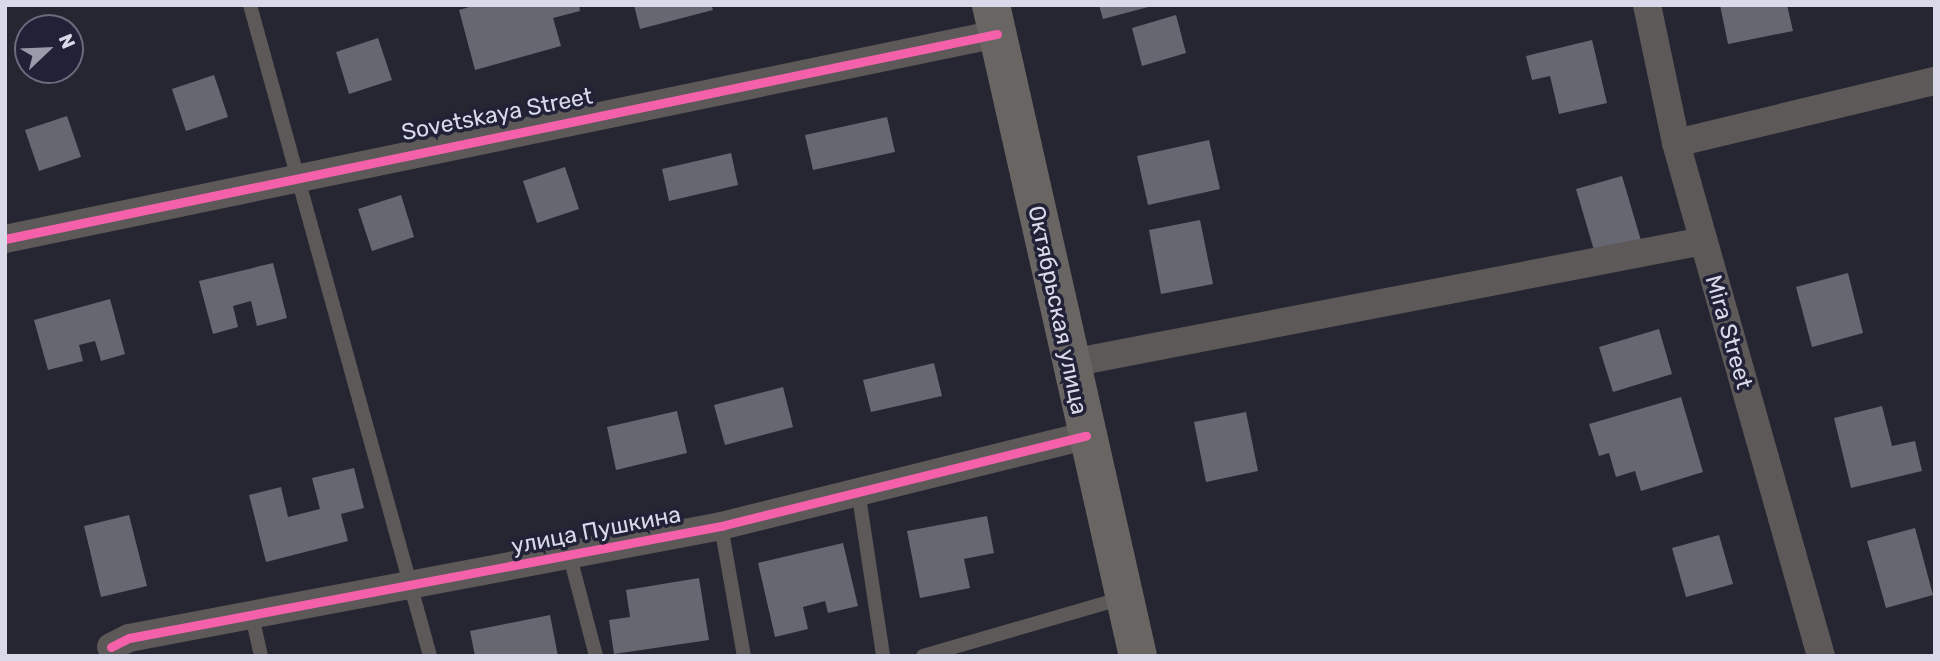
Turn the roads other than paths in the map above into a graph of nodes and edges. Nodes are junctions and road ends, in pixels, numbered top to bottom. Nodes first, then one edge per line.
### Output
1 (250, 5) edge
2 (1647, 5) edge
3 (994, 20) edge
4 (1935, 81) edge
5 (1676, 143) junction
6 (299, 174) junction
7 (5, 239) edge
8 (1703, 241) junction
9 (1071, 363) junction
10 (1086, 436) junction
11 (858, 490) junction
12 (721, 526) junction
13 (569, 553) junction
14 (414, 587) junction
15 (1124, 597) junction
16 (252, 617) junction
17 (110, 652) edge
18 (261, 656) edge
19 (430, 656) edge
20 (596, 656) edge
21 (744, 656) edge
22 (883, 656) edge
23 (923, 656) edge
24 (1138, 656) edge
25 (1821, 656) edge

1 - 6 lane
2 - 5 street, Mira Street
3 - 6 street, Sovetskaya Street
3 - 9 street, Октябрьская улица
4 - 5 street
5 - 8 street, Mira Street
6 - 7 street, Sovetskaya Street
6 - 14 lane
8 - 9 street
8 - 25 street, Mira Street
9 - 10 street, Октябрьская улица
10 - 11 street, улица Пушкина
10 - 15 street, Октябрьская улица
11 - 12 street, улица Пушкина
11 - 22 lane
12 - 13 street, улица Пушкина
12 - 21 lane
13 - 14 street, улица Пушкина
13 - 20 lane
14 - 16 street, улица Пушкина
14 - 19 lane
15 - 23 lane
15 - 24 street, Октябрьская улица
16 - 17 street, улица Пушкина
16 - 18 lane

